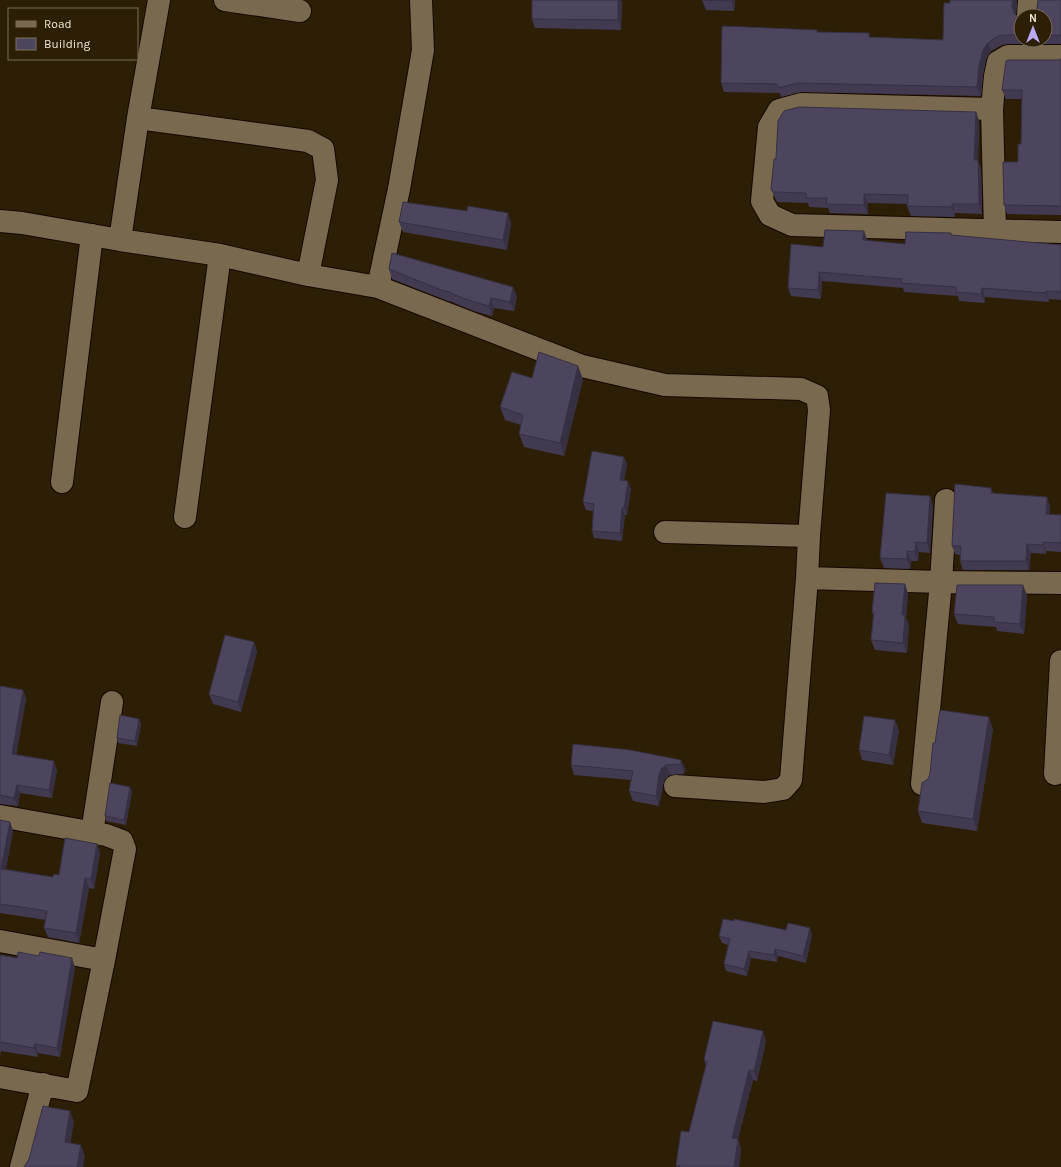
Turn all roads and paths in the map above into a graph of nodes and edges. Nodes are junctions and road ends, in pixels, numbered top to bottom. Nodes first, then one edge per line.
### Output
1 (159, 0) edge
2 (225, 0) edge
3 (421, 0) edge
4 (300, 11) dead end
5 (1026, 48) edge
6 (1061, 56) edge
7 (992, 109) junction
8 (138, 118) junction
9 (0, 221) edge
10 (995, 230) junction
11 (1061, 232) edge
12 (92, 235) junction
13 (120, 240) junction
14 (220, 255) junction
15 (308, 275) junction
16 (378, 287) junction
17 (62, 482) dead end
18 (946, 500) dead end
19 (185, 517) dead end
20 (665, 532) dead end
21 (809, 536) junction
22 (807, 578) junction
23 (941, 582) junction
24 (1061, 583) edge
25 (1061, 661) edge
26 (112, 702) dead end
27 (1060, 704) edge
28 (1055, 774) dead end
29 (922, 784) edge
30 (675, 786) dead end
31 (0, 816) edge
32 (92, 833) junction
33 (0, 941) edge
34 (104, 960) junction
35 (0, 1077) edge
36 (43, 1084) junction
37 (21, 1167) edge

1 - 8 street
2 - 4 street
3 - 16 street
5 - 6 street
5 - 7 street
7 - 10 street
7 - 10 street
8 - 13 street
8 - 15 street
9 - 12 street
10 - 11 street
12 - 13 street
12 - 17 street
13 - 14 street
14 - 15 street
14 - 19 street
15 - 16 street
16 - 21 street
18 - 23 street
20 - 21 street
21 - 22 street
22 - 23 street
22 - 30 street
23 - 24 street
23 - 29 street
25 - 27 street
26 - 32 street
27 - 28 street
31 - 32 street
32 - 34 street
33 - 34 street
34 - 36 street
35 - 36 street
36 - 37 street

